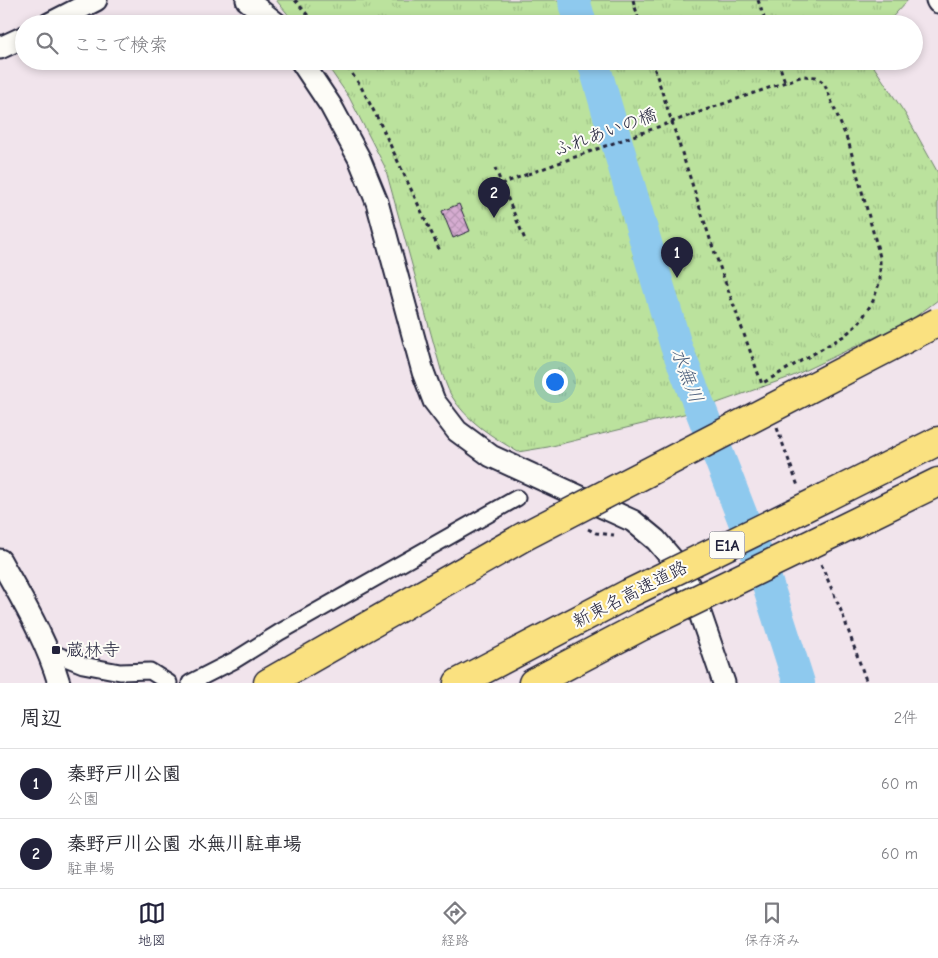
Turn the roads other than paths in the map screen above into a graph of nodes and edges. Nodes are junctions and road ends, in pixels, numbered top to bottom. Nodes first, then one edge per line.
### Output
1 (96, 0) edge
2 (247, 0) edge
3 (67, 15) edge
4 (266, 15) edge
5 (15, 40) edge
6 (0, 48) edge
7 (308, 70) edge
8 (938, 322) edge
9 (938, 441) edge
10 (938, 482) edge
11 (517, 498) dead end
12 (0, 560) edge
13 (48, 651) junction
14 (59, 683) edge
15 (169, 683) edge
16 (190, 683) edge
17 (268, 683) edge
18 (458, 683) edge
19 (533, 683) edge
20 (724, 683) edge

1 - 3 street
2 - 4 street
5 - 6 street
7 - 20 street
8 - 17 highway, bridge
9 - 18 highway, 新東名高速道路 / E1A, bridge
10 - 19 highway, 新東名高速道路 / E1A, bridge
11 - 16 street
12 - 13 street
13 - 14 street
13 - 15 street

